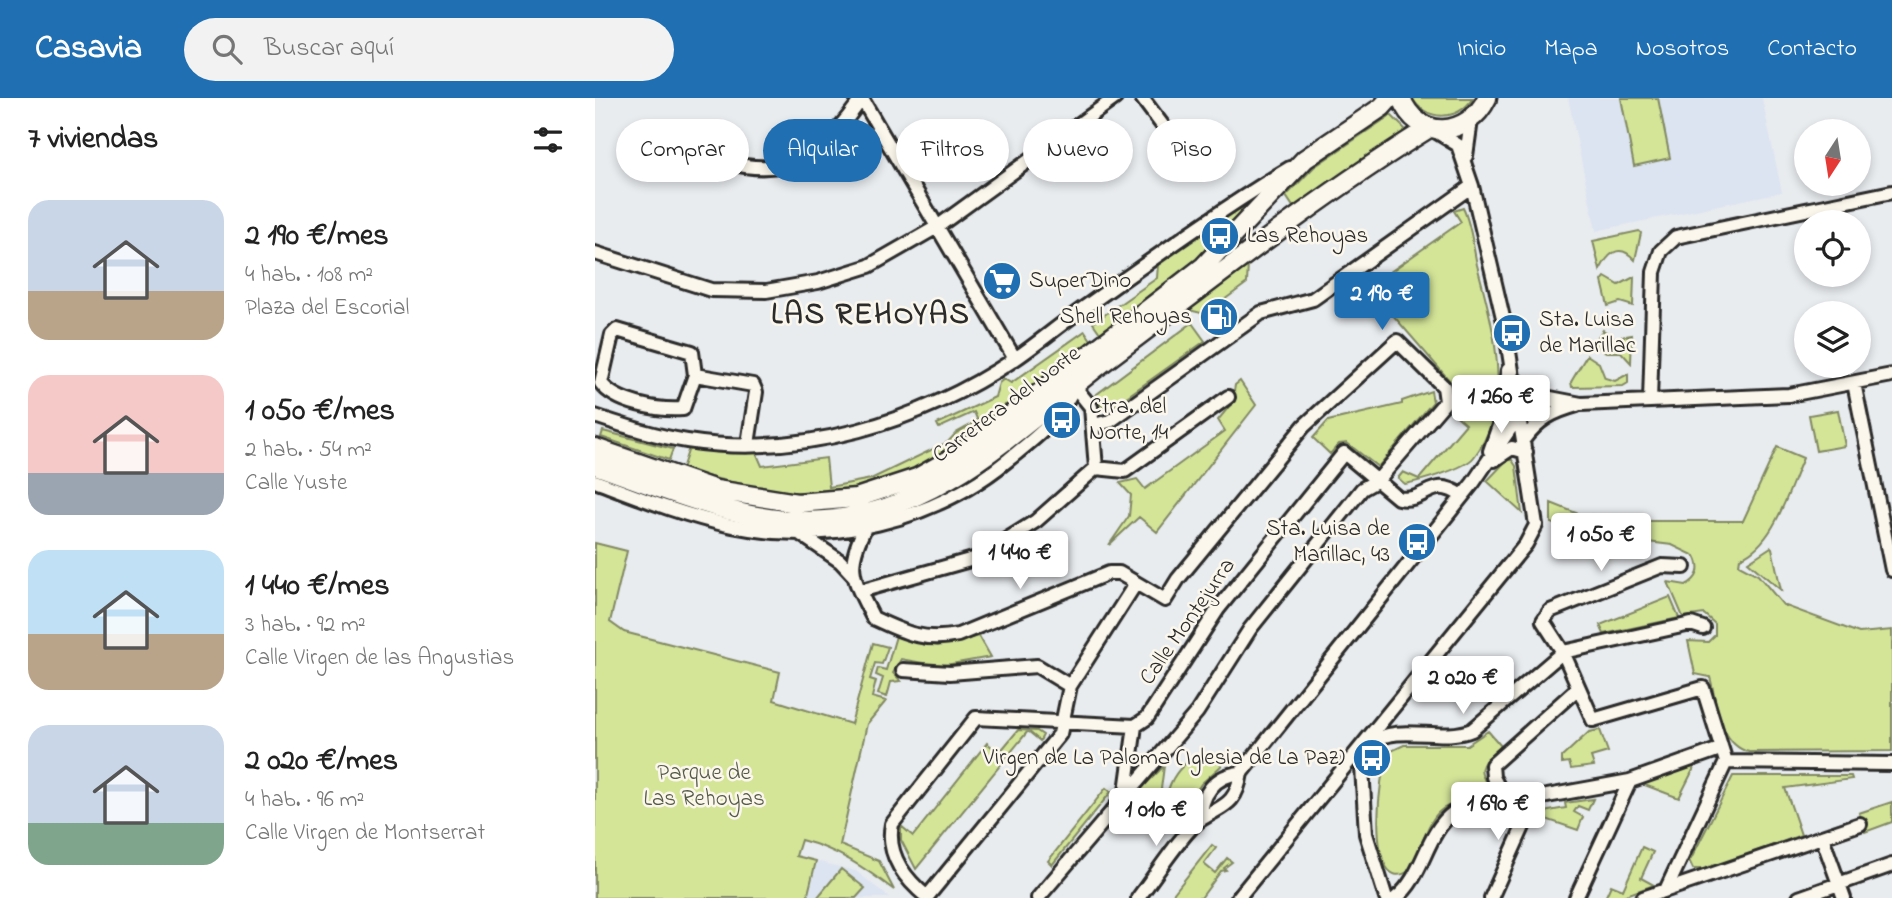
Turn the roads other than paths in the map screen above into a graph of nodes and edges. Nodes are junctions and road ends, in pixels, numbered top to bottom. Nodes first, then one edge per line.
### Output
1 (862, 98) edge
2 (1115, 98) edge
3 (1142, 98) edge
4 (1390, 98) edge
5 (1401, 98) edge
6 (1487, 99) edge
7 (1158, 119) edge
8 (1471, 120) junction
9 (1429, 128) junction
10 (1305, 159) junction
11 (1466, 164) junction
12 (749, 167) edge
13 (1472, 187) junction
14 (1892, 192) edge
15 (937, 227) junction
16 (595, 253) edge
17 (1509, 352) junction
18 (1015, 359) junction
19 (695, 375) junction
20 (1892, 375) edge
21 (1515, 380) junction
22 (1854, 383) junction
23 (1074, 386) junction
24 (1228, 397) dead end
25 (1562, 401) junction
26 (1650, 401) junction
27 (1581, 404) junction
28 (1519, 414) junction
29 (595, 416) edge
30 (1094, 425) junction
31 (748, 444) junction
32 (1525, 446) junction
33 (595, 447) edge
34 (595, 465) edge
35 (1485, 466) junction
36 (1096, 468) junction
37 (1378, 480) junction
38 (595, 481) edge
39 (1462, 496) junction
40 (1887, 514) edge
41 (866, 526) junction
42 (799, 533) junction
43 (1684, 567) dead end
44 (1892, 570) edge
45 (853, 575) junction
46 (1136, 583) junction
47 (860, 591) junction
48 (1703, 628) dead end
49 (1563, 652) junction
50 (903, 670) dead end
51 (1070, 686) junction
52 (1577, 689) junction
53 (1063, 720) junction
54 (1135, 726) junction
55 (1720, 749) junction
56 (1361, 750) junction
57 (1725, 762) junction
58 (1892, 764) edge
59 (1241, 773) junction
60 (1630, 781) junction
61 (1126, 791) junction
62 (1535, 800) junction
63 (1507, 804) junction
64 (1200, 820) junction
65 (1860, 824) dead end
66 (1822, 837) junction
67 (1892, 865) edge
68 (1839, 884) junction
69 (1666, 890) junction
70 (927, 897) edge
71 (1038, 898) edge
72 (1137, 898) edge
73 (1238, 898) edge
74 (1386, 898) edge
75 (1396, 898) edge
76 (1491, 898) edge
77 (1576, 898) edge
78 (1643, 898) edge
79 (1799, 898) edge
80 (1843, 898) edge

1 - 12 street
1 - 15 street
2 - 15 street
3 - 7 street
4 - 10 street, Carretera del Norte
5 - 9 street
6 - 8 street
8 - 9 street
8 - 11 street
9 - 11 street
9 - 23 street, Carretera del Norte
10 - 18 street
10 - 33 street, Carretera del Norte
11 - 13 street
13 - 17 street
13 - 30 street
14 - 26 street
15 - 16 street
15 - 18 street
17 - 21 street
17 - 35 street
18 - 31 street
19 - 19 street
19 - 31 street
20 - 22 street
21 - 25 street
21 - 28 street
22 - 26 street
22 - 40 street
23 - 30 street
23 - 34 street, Carretera del Norte
23 - 41 street
24 - 36 street
25 - 27 street
25 - 28 street
26 - 27 street
27 - 32 street
28 - 32 street
28 - 35 street
29 - 31 street
30 - 36 street
32 - 35 street
32 - 56 street
35 - 39 street
36 - 47 street
37 - 39 street, Calle Montejurra
37 - 46 street
37 - 54 street, Calle Montejurra
37 - 61 street
38 - 42 street
39 - 59 street
40 - 44 street
41 - 42 street
41 - 45 street
42 - 45 street
43 - 49 street
45 - 47 street
46 - 47 street
46 - 51 street
48 - 49 street
49 - 52 street
49 - 56 street
50 - 51 street
51 - 53 street
52 - 55 street
52 - 63 street
53 - 54 street
53 - 70 street
53 - 70 street
54 - 61 street
55 - 57 street
55 - 60 street
56 - 73 street
56 - 74 street
57 - 58 street
57 - 69 street
59 - 64 street
59 - 64 street
60 - 62 street
60 - 77 street
61 - 71 street
62 - 63 street
62 - 76 street
63 - 75 street
64 - 72 street
65 - 66 street
66 - 68 street
66 - 69 street
67 - 68 street
68 - 79 street
68 - 80 street
69 - 78 street

